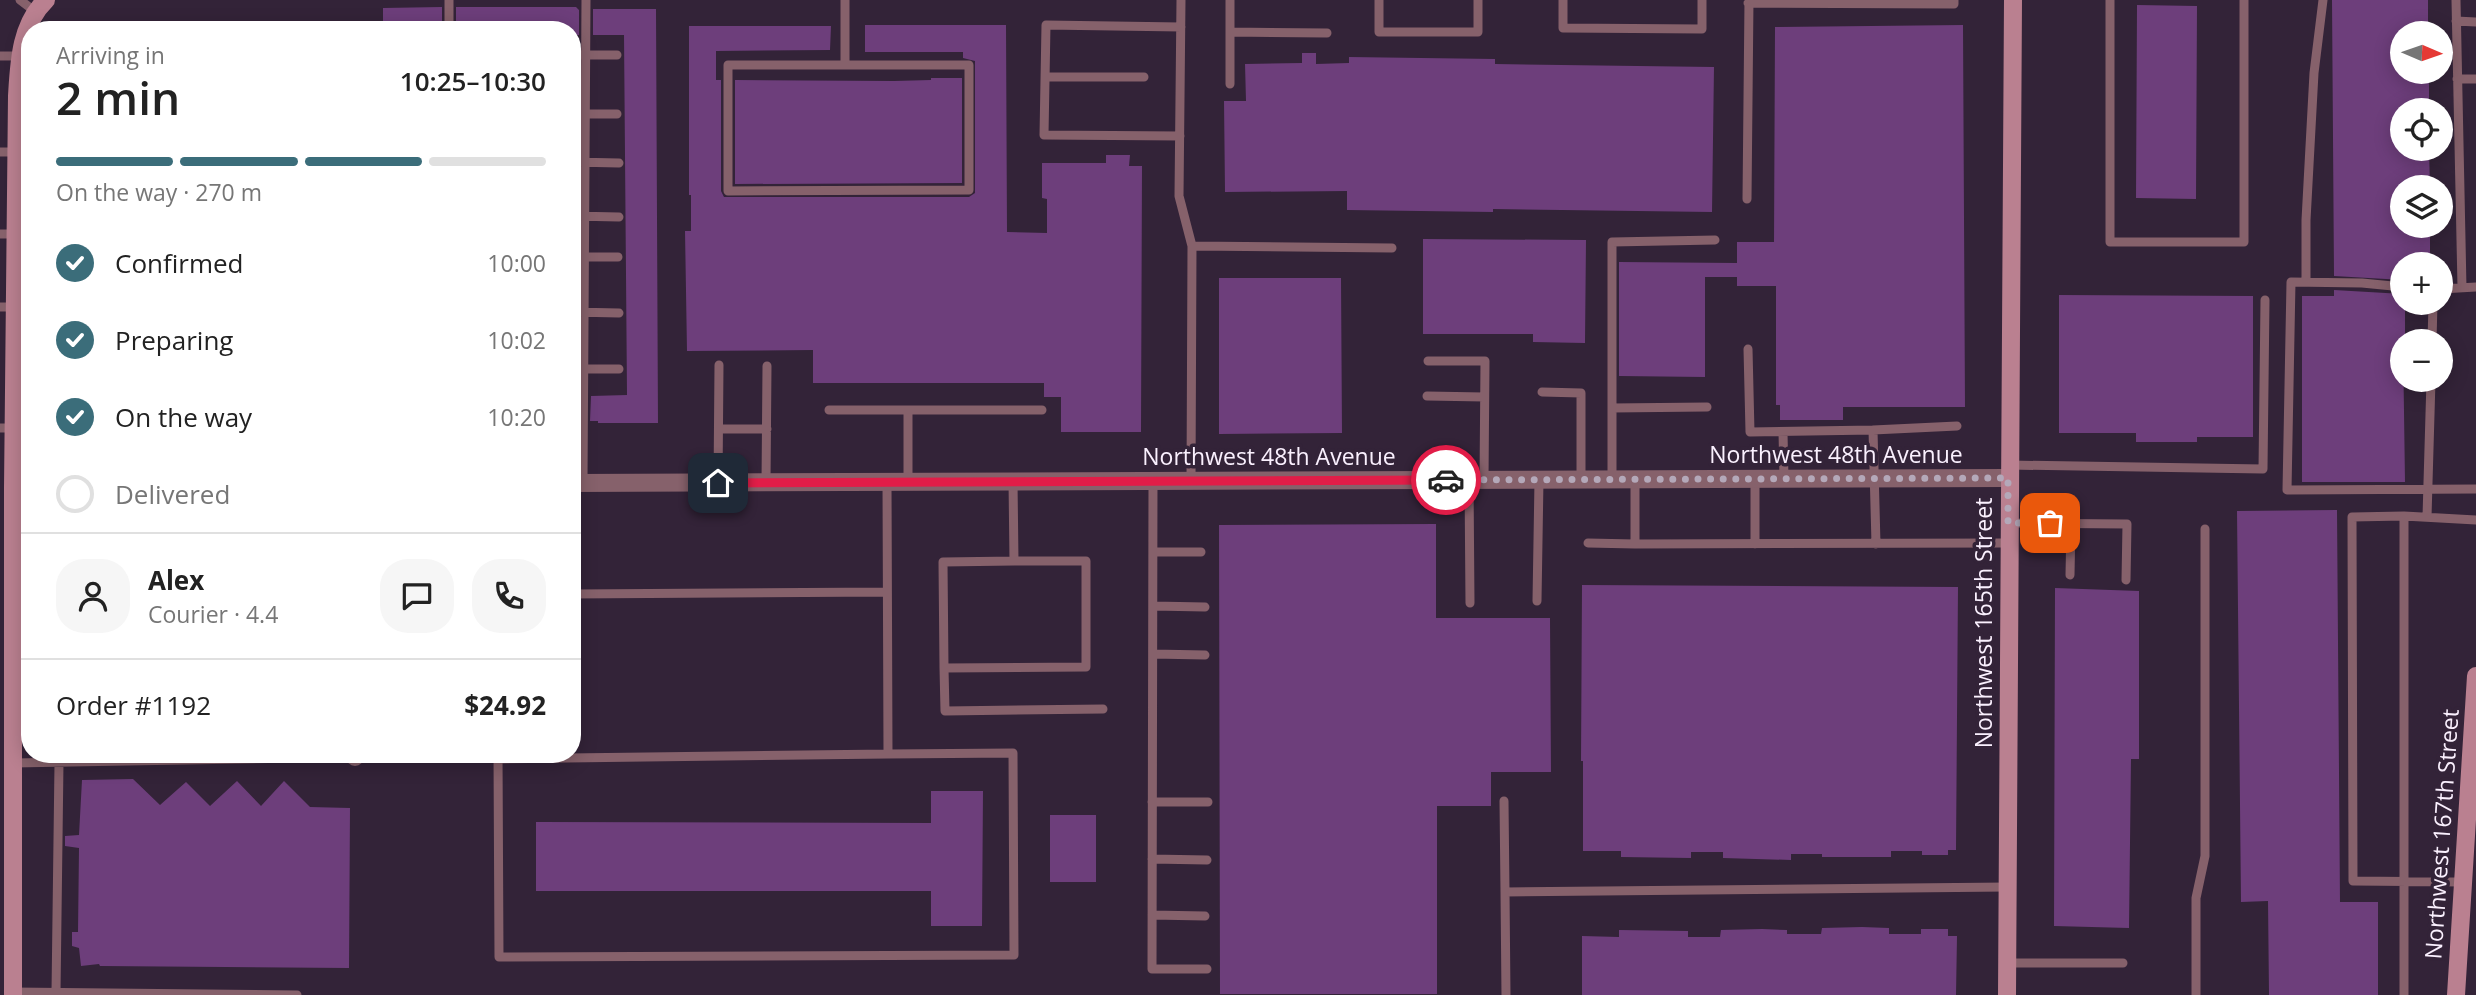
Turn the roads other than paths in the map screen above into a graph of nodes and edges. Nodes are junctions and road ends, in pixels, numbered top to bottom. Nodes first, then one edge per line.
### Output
1 (20, 0) edge
2 (449, 0) edge
3 (586, 0) edge
4 (845, 0) edge
5 (1181, 0) edge
6 (1230, 0) edge
7 (1379, 0) edge
8 (1478, 0) edge
9 (1563, 0) edge
10 (1702, 0) edge
11 (1954, 0) edge
12 (2013, 0) edge
13 (2110, 0) edge
14 (2244, 0) edge
15 (2323, 0) edge
16 (2456, 0) edge
17 (1748, 2) edge
18 (1866, 2) edge
19 (41, 6) edge
20 (32, 21) edge
21 (449, 21) edge
22 (2456, 21) junction
23 (2476, 22) edge
24 (1181, 27) junction
25 (1230, 32) junction
26 (1327, 33) dead end
27 (21, 49) edge
28 (581, 55) edge
29 (586, 55) junction
30 (617, 55) dead end
31 (0, 56) edge
32 (19, 56) junction
33 (845, 65) junction
34 (1045, 77) junction
35 (1144, 77) dead end
36 (2457, 79) junction
37 (2476, 79) edge
38 (1230, 84) dead end
39 (581, 114) edge
40 (586, 114) junction
41 (617, 114) dead end
42 (1180, 136) junction
43 (8, 152) edge
44 (581, 162) edge
45 (585, 162) junction
46 (620, 163) dead end
47 (1747, 199) dead end
48 (581, 216) edge
49 (585, 216) junction
50 (619, 217) dead end
51 (8, 234) edge
52 (1716, 240) dead end
53 (1192, 246) junction
54 (1392, 248) dead end
55 (584, 257) junction
56 (618, 257) dead end
57 (2306, 282) junction
58 (2390, 286) edge
59 (2476, 287) edge
60 (2453, 288) edge
61 (2462, 288) junction
62 (2265, 300) dead end
63 (7, 307) edge
64 (581, 313) edge
65 (584, 313) junction
66 (619, 313) dead end
67 (1748, 349) dead end
68 (1428, 361) dead end
69 (719, 365) dead end
70 (767, 366) dead end
71 (584, 369) junction
72 (619, 369) dead end
73 (21, 371) edge
74 (21, 379) edge
75 (1542, 392) dead end
76 (2431, 392) edge
77 (1427, 396) dead end
78 (1485, 397) junction
79 (1707, 407) dead end
80 (1612, 408) junction
81 (829, 410) dead end
82 (908, 410) junction
83 (1042, 410) dead end
84 (581, 418) edge
85 (1957, 426) dead end
86 (7, 428) edge
87 (719, 429) junction
88 (767, 429) junction
89 (1873, 430) junction
90 (1783, 432) junction
91 (2008, 471) junction
92 (1875, 478) junction
93 (1612, 479) junction
94 (1635, 479) junction
95 (1755, 479) junction
96 (1783, 479) junction
97 (1477, 480) junction
98 (1539, 480) junction
99 (1581, 480) junction
100 (14, 481) edge
101 (1013, 481) junction
102 (1153, 481) junction
103 (1191, 481) junction
104 (766, 482) junction
105 (887, 482) junction
106 (908, 482) junction
107 (581, 483) edge
108 (718, 483) junction
109 (2476, 489) edge
110 (2428, 490) junction
111 (2404, 516) junction
112 (2427, 517) junction
113 (2476, 520) edge
114 (2008, 523) junction
115 (2071, 523) junction
116 (2205, 529) dead end
117 (1588, 543) dead end
118 (2008, 543) junction
119 (1635, 544) junction
120 (1755, 544) junction
121 (1876, 544) junction
122 (1153, 552) junction
123 (1201, 552) dead end
124 (1014, 561) junction
125 (2070, 575) dead end
126 (2126, 580) dead end
127 (887, 592) junction
128 (581, 594) edge
129 (1537, 601) dead end
130 (1470, 603) dead end
131 (1153, 606) junction
132 (1205, 607) dead end
133 (1153, 654) junction
134 (1205, 655) dead end
135 (944, 668) junction
136 (2476, 676) edge
137 (7, 678) edge
138 (1103, 709) dead end
139 (888, 754) junction
140 (581, 756) edge
141 (58, 763) joint
142 (498, 763) edge
143 (13, 764) junction
144 (7, 801) edge
145 (1504, 801) dead end
146 (1152, 802) junction
147 (1208, 802) dead end
148 (1152, 859) junction
149 (1207, 860) dead end
150 (7, 876) edge
151 (2405, 882) junction
152 (2463, 882) junction
153 (2007, 887) junction
154 (1505, 892) junction
155 (1152, 915) junction
156 (1205, 916) dead end
157 (7, 958) edge
158 (2123, 963) dead end
159 (1207, 970) dead end
160 (2009, 983) edge
161 (56, 992) junction
162 (13, 993) edge
163 (297, 995) edge
164 (1506, 995) edge
165 (2196, 995) edge
166 (2404, 995) edge
167 (2455, 995) edge

1 - 19 lane
2 - 21 lane
3 - 29 lane
4 - 33 lane
5 - 24 lane
6 - 25 lane
7 - 8 lane
9 - 10 lane
11 - 18 lane
12 - 91 street, Northwest 165th Street
13 - 14 lane
15 - 57 lane
16 - 22 lane
17 - 18 lane
17 - 47 lane
19 - 20 street
22 - 23 lane
22 - 36 lane
24 - 34 lane
24 - 42 lane
25 - 26 lane
25 - 38 lane
27 - 32 street
28 - 29 lane
29 - 30 lane
29 - 40 lane
31 - 32 lane
32 - 43 street
33 - 33 lane
34 - 35 lane
34 - 42 lane
36 - 37 lane
36 - 61 lane
39 - 40 lane
40 - 41 lane
40 - 45 lane
42 - 53 lane
43 - 51 street
44 - 45 lane
45 - 46 lane
45 - 49 lane
48 - 49 lane
49 - 50 lane
49 - 55 lane
51 - 63 street
52 - 80 lane
53 - 54 lane
53 - 103 lane
55 - 56 lane
55 - 65 lane
57 - 58 lane
57 - 110 lane
59 - 61 lane
60 - 61 lane
62 - 91 lane
63 - 73 street
64 - 65 lane
65 - 66 lane
65 - 71 lane
67 - 90 lane
68 - 78 lane
69 - 87 lane
70 - 88 lane
71 - 72 lane
71 - 84 lane
74 - 86 street
75 - 99 lane
76 - 110 lane
77 - 78 lane
78 - 97 lane
79 - 80 lane
80 - 93 lane
81 - 82 lane
82 - 83 lane
82 - 106 lane
85 - 89 lane
86 - 100 street
87 - 88 lane
87 - 108 lane
88 - 104 lane
89 - 90 lane
89 - 92 lane
90 - 96 lane
91 - 92 street, Northwest 48th Avenue
91 - 114 street, Northwest 165th Street
92 - 96 street, Northwest 48th Avenue
92 - 121 lane
93 - 94 street, Northwest 48th Avenue
93 - 99 street, Northwest 48th Avenue
94 - 95 street, Northwest 48th Avenue
94 - 119 lane
95 - 96 street, Northwest 48th Avenue
95 - 120 lane
97 - 98 street, Northwest 48th Avenue
97 - 103 street, Northwest 48th Avenue
97 - 130 lane
98 - 99 street, Northwest 48th Avenue
98 - 129 lane
100 - 137 street
101 - 102 street, Northwest 48th Avenue
101 - 106 street, Northwest 48th Avenue
101 - 124 lane
102 - 103 street, Northwest 48th Avenue
102 - 122 lane
104 - 105 street, Northwest 48th Avenue
104 - 108 street, Northwest 48th Avenue
105 - 106 street, Northwest 48th Avenue
105 - 127 lane
107 - 108 street, Northwest 48th Avenue
109 - 110 lane
110 - 112 lane
111 - 112 lane
111 - 151 lane
111 - 151 lane
112 - 113 lane
114 - 115 lane
114 - 118 street, Northwest 165th Street
115 - 125 lane
115 - 126 lane
116 - 165 lane
117 - 119 lane
118 - 121 lane
118 - 153 street, Northwest 165th Street
119 - 120 lane
120 - 121 lane
122 - 123 lane
122 - 131 lane
124 - 135 lane
124 - 135 lane
127 - 128 lane
127 - 139 lane
131 - 132 lane
131 - 133 lane
133 - 134 lane
133 - 146 lane
135 - 138 lane
136 - 152 street, Northwest 167th Street
137 - 143 street
139 - 140 lane
139 - 142 lane
141 - 143 lane
141 - 161 lane
143 - 144 street
144 - 150 street
145 - 154 lane
146 - 147 lane
146 - 148 lane
148 - 149 lane
148 - 155 lane
150 - 157 street
151 - 152 lane
151 - 166 lane
152 - 167 street, Northwest 167th Street
153 - 154 lane
153 - 160 street, Northwest 165th Street
154 - 164 lane
155 - 156 lane
155 - 159 lane
157 - 162 street
158 - 160 lane
161 - 162 lane
161 - 163 lane

